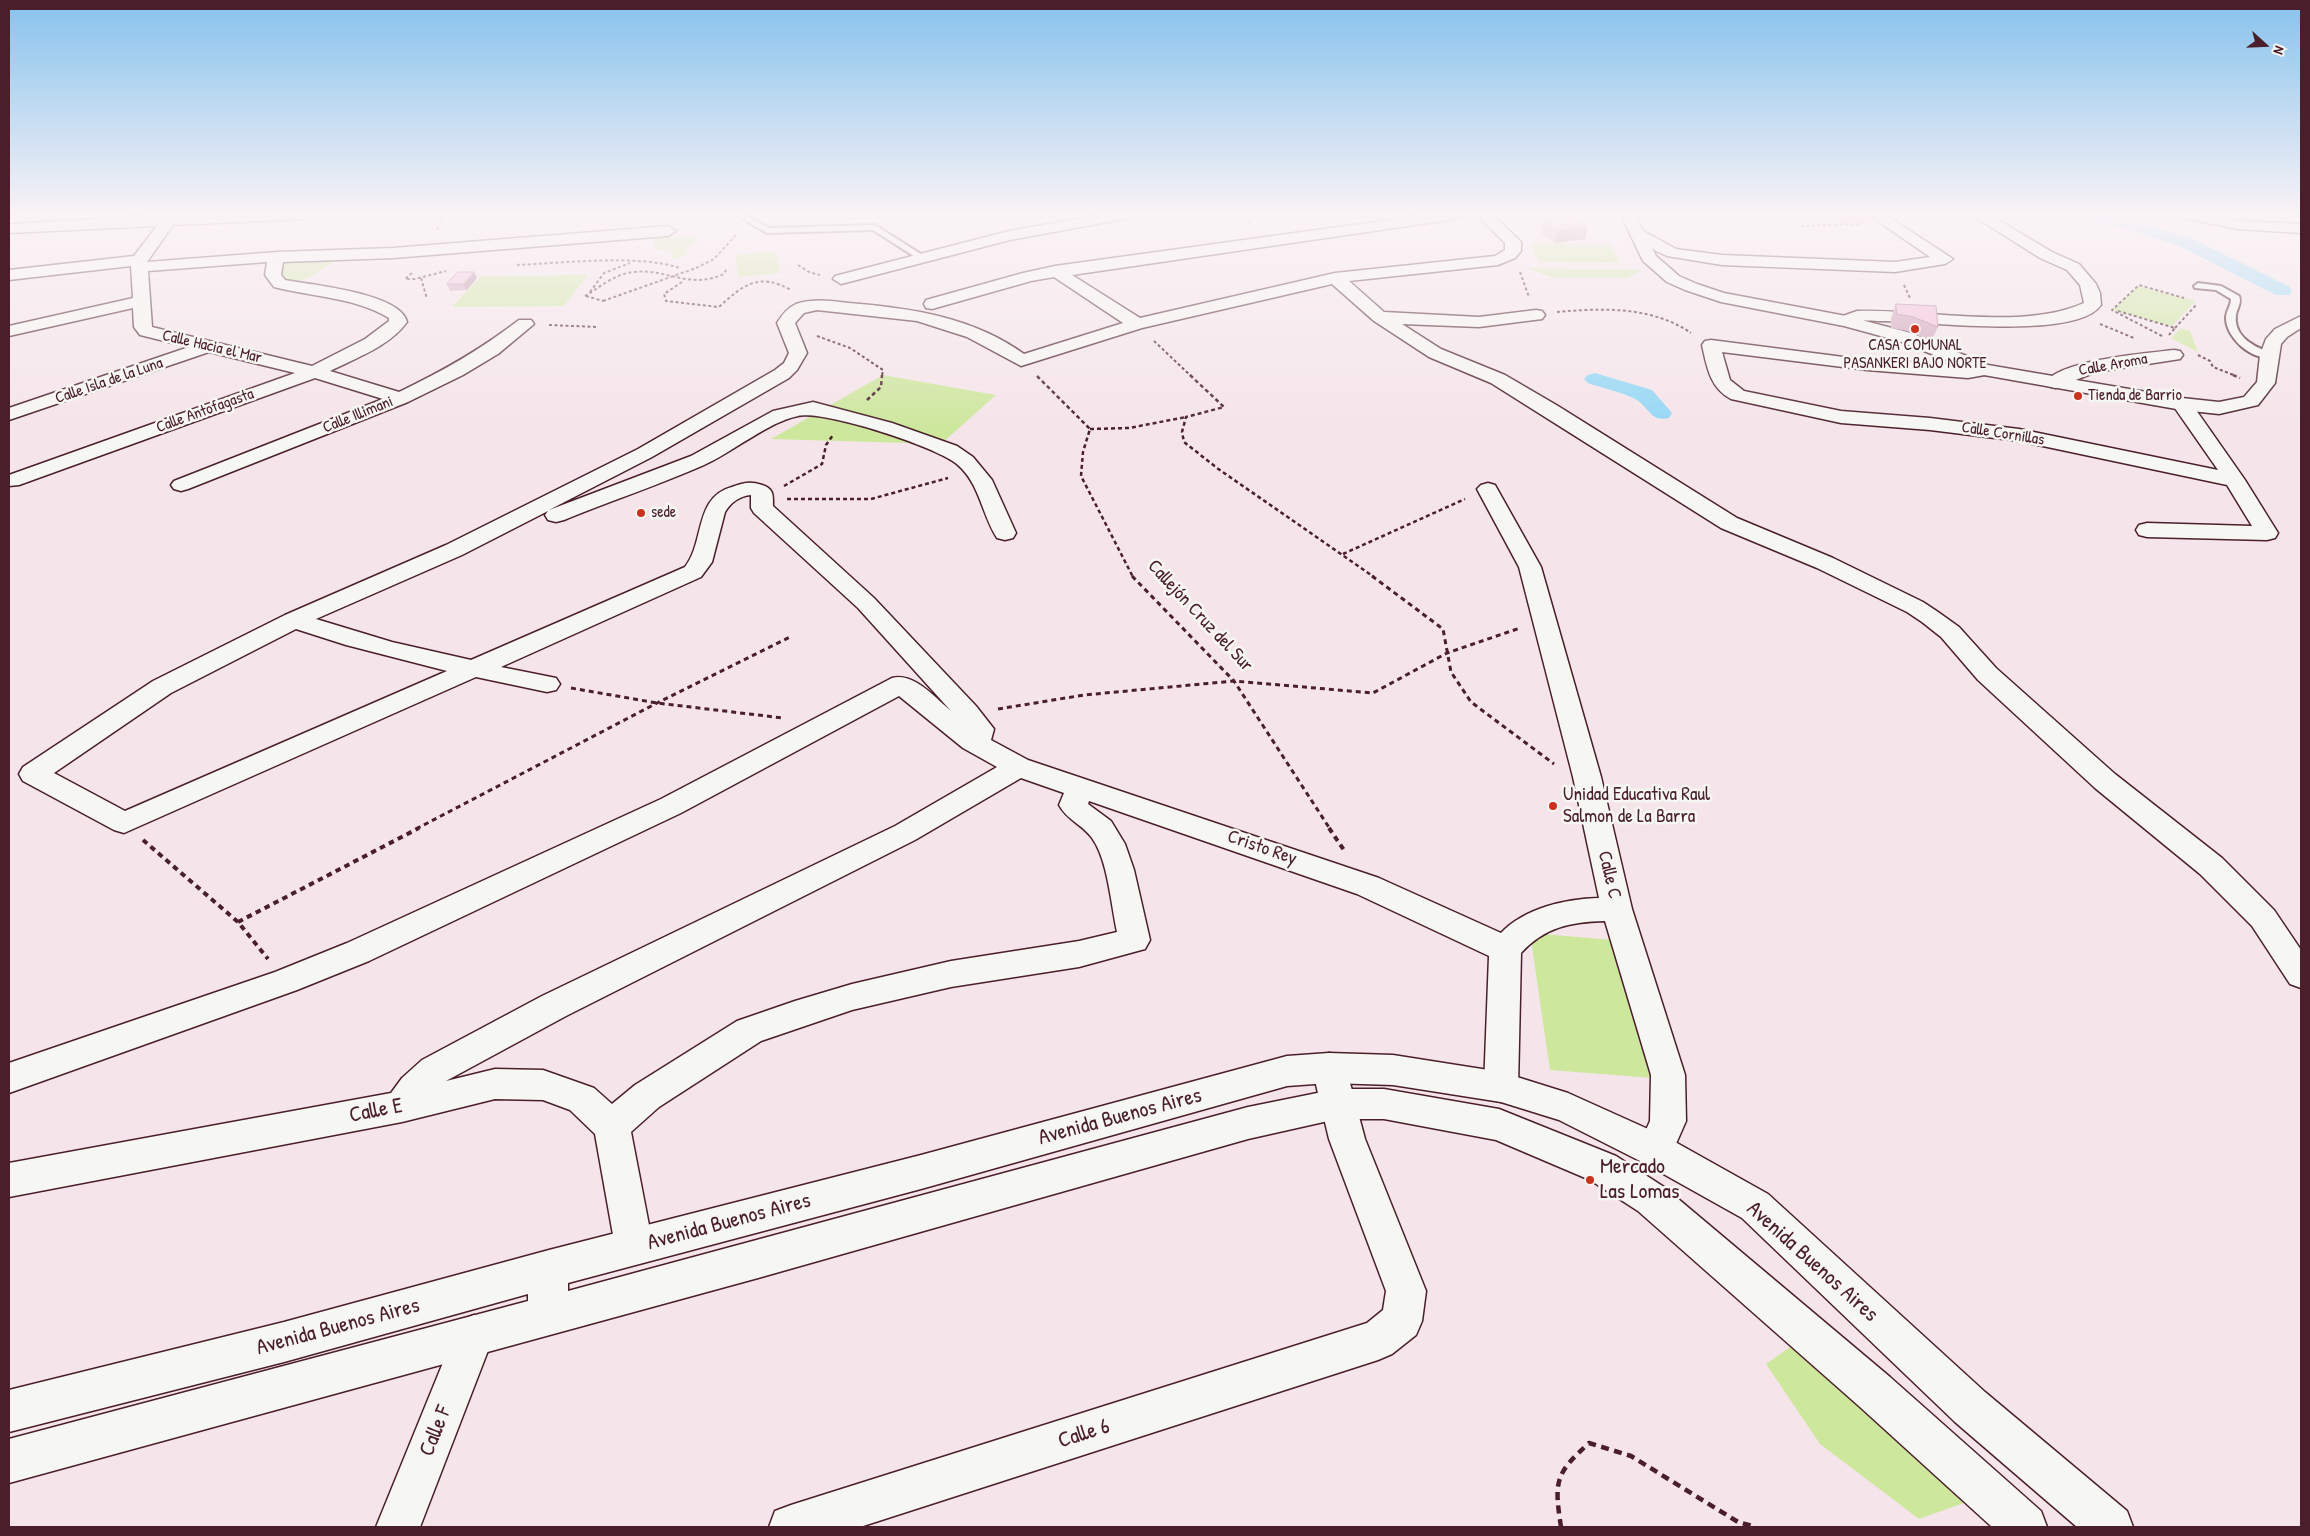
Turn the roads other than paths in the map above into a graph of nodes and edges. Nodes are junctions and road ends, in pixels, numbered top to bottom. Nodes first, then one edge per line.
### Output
1 (141, 287) edge
2 (293, 287) edge
3 (304, 287) edge
4 (992, 287) edge
5 (1078, 287) edge
6 (1298, 287) edge
7 (1345, 287) edge
8 (1690, 287) edge
9 (2089, 287) edge
10 (2202, 287) edge
11 (301, 289) junction
12 (142, 301) junction
13 (932, 304) dead end
14 (1536, 315) road end
15 (1380, 317) junction
16 (2301, 320) edge
17 (1846, 321) junction
18 (525, 324) road end
19 (1137, 324) junction
20 (9, 331) edge
21 (209, 346) junction
22 (2174, 355) road end
23 (2269, 355) junction
24 (1984, 370) junction
25 (314, 372) junction
26 (2055, 382) junction
27 (401, 398) junction
28 (2182, 404) junction
29 (9, 414) edge
30 (2235, 480) junction
31 (12, 481) dead end
32 (181, 485) dead end
33 (1488, 489) road end
34 (2147, 530) dead end
35 (1005, 533) dead end
36 (454, 550) junction
37 (294, 620) junction
38 (474, 669) junction
39 (547, 684) road end
40 (973, 742) junction
41 (1018, 767) junction
42 (1080, 788) junction
43 (1617, 909) junction
44 (1504, 949) junction
45 (2301, 975) edge
46 (9, 1078) edge
47 (1333, 1086) junction
48 (1501, 1087) junction
49 (402, 1107) junction
50 (1568, 1108) junction
51 (612, 1126) junction
52 (1552, 1146) junction
53 (1655, 1150) junction
54 (9, 1180) edge
55 (634, 1246) junction
56 (549, 1269) junction
57 (547, 1316) junction
58 (474, 1335) junction
59 (9, 1411) edge
60 (9, 1461) edge
61 (398, 1527) edge
62 (791, 1527) edge
63 (2025, 1527) edge
64 (2111, 1527) edge

1 - 12 street, Calle Hacia el Mar
2 - 11 street
3 - 11 street
4 - 13 street
5 - 19 street
6 - 19 street
7 - 15 street
8 - 17 street
9 - 17 street
10 - 23 lane
11 - 25 street, Calle Antofagasta
12 - 20 street
12 - 21 street, Calle Hacia el Mar
14 - 15 street
15 - 45 street
16 - 23 street
17 - 24 street
18 - 27 street, Calle Illimani
19 - 36 street
21 - 25 street, Calle Hacia el Mar
21 - 29 street, Calle Isla de la Luna
22 - 26 street, Calle Aroma
23 - 28 street
24 - 26 street
24 - 30 street, Calle Cornillas
25 - 27 street, Calle Hacia el Mar
25 - 31 street, Calle Antofagasta
26 - 28 street
27 - 32 street, Calle Illimani
28 - 30 street
30 - 34 street
33 - 43 street, Calle C
35 - 36 street
36 - 37 street
37 - 38 street
37 - 38 street
38 - 39 street
38 - 40 street
40 - 41 street, Cristo Rey
40 - 46 street, Cristo Rey
41 - 42 street, Cristo Rey
41 - 49 street
42 - 44 street, Cristo Rey
42 - 51 street
43 - 44 street
43 - 53 street, Calle C
44 - 48 street
47 - 48 street, Avenida Buenos Aires
47 - 52 street, Avenida Buenos Aires
47 - 55 street, Avenida Buenos Aires
47 - 57 street, Avenida Buenos Aires
47 - 62 street, Calle 6
48 - 50 street, Avenida Buenos Aires
49 - 51 street, Calle E
49 - 54 street, Calle E
50 - 52 street
50 - 53 street, Avenida Buenos Aires
51 - 55 street
52 - 63 street, Avenida Buenos Aires
53 - 64 street, Avenida Buenos Aires
55 - 56 street, Avenida Buenos Aires
56 - 57 street
56 - 59 street, Avenida Buenos Aires
57 - 58 street, Avenida Buenos Aires
58 - 60 street, Avenida Buenos Aires
58 - 61 street, Calle F

